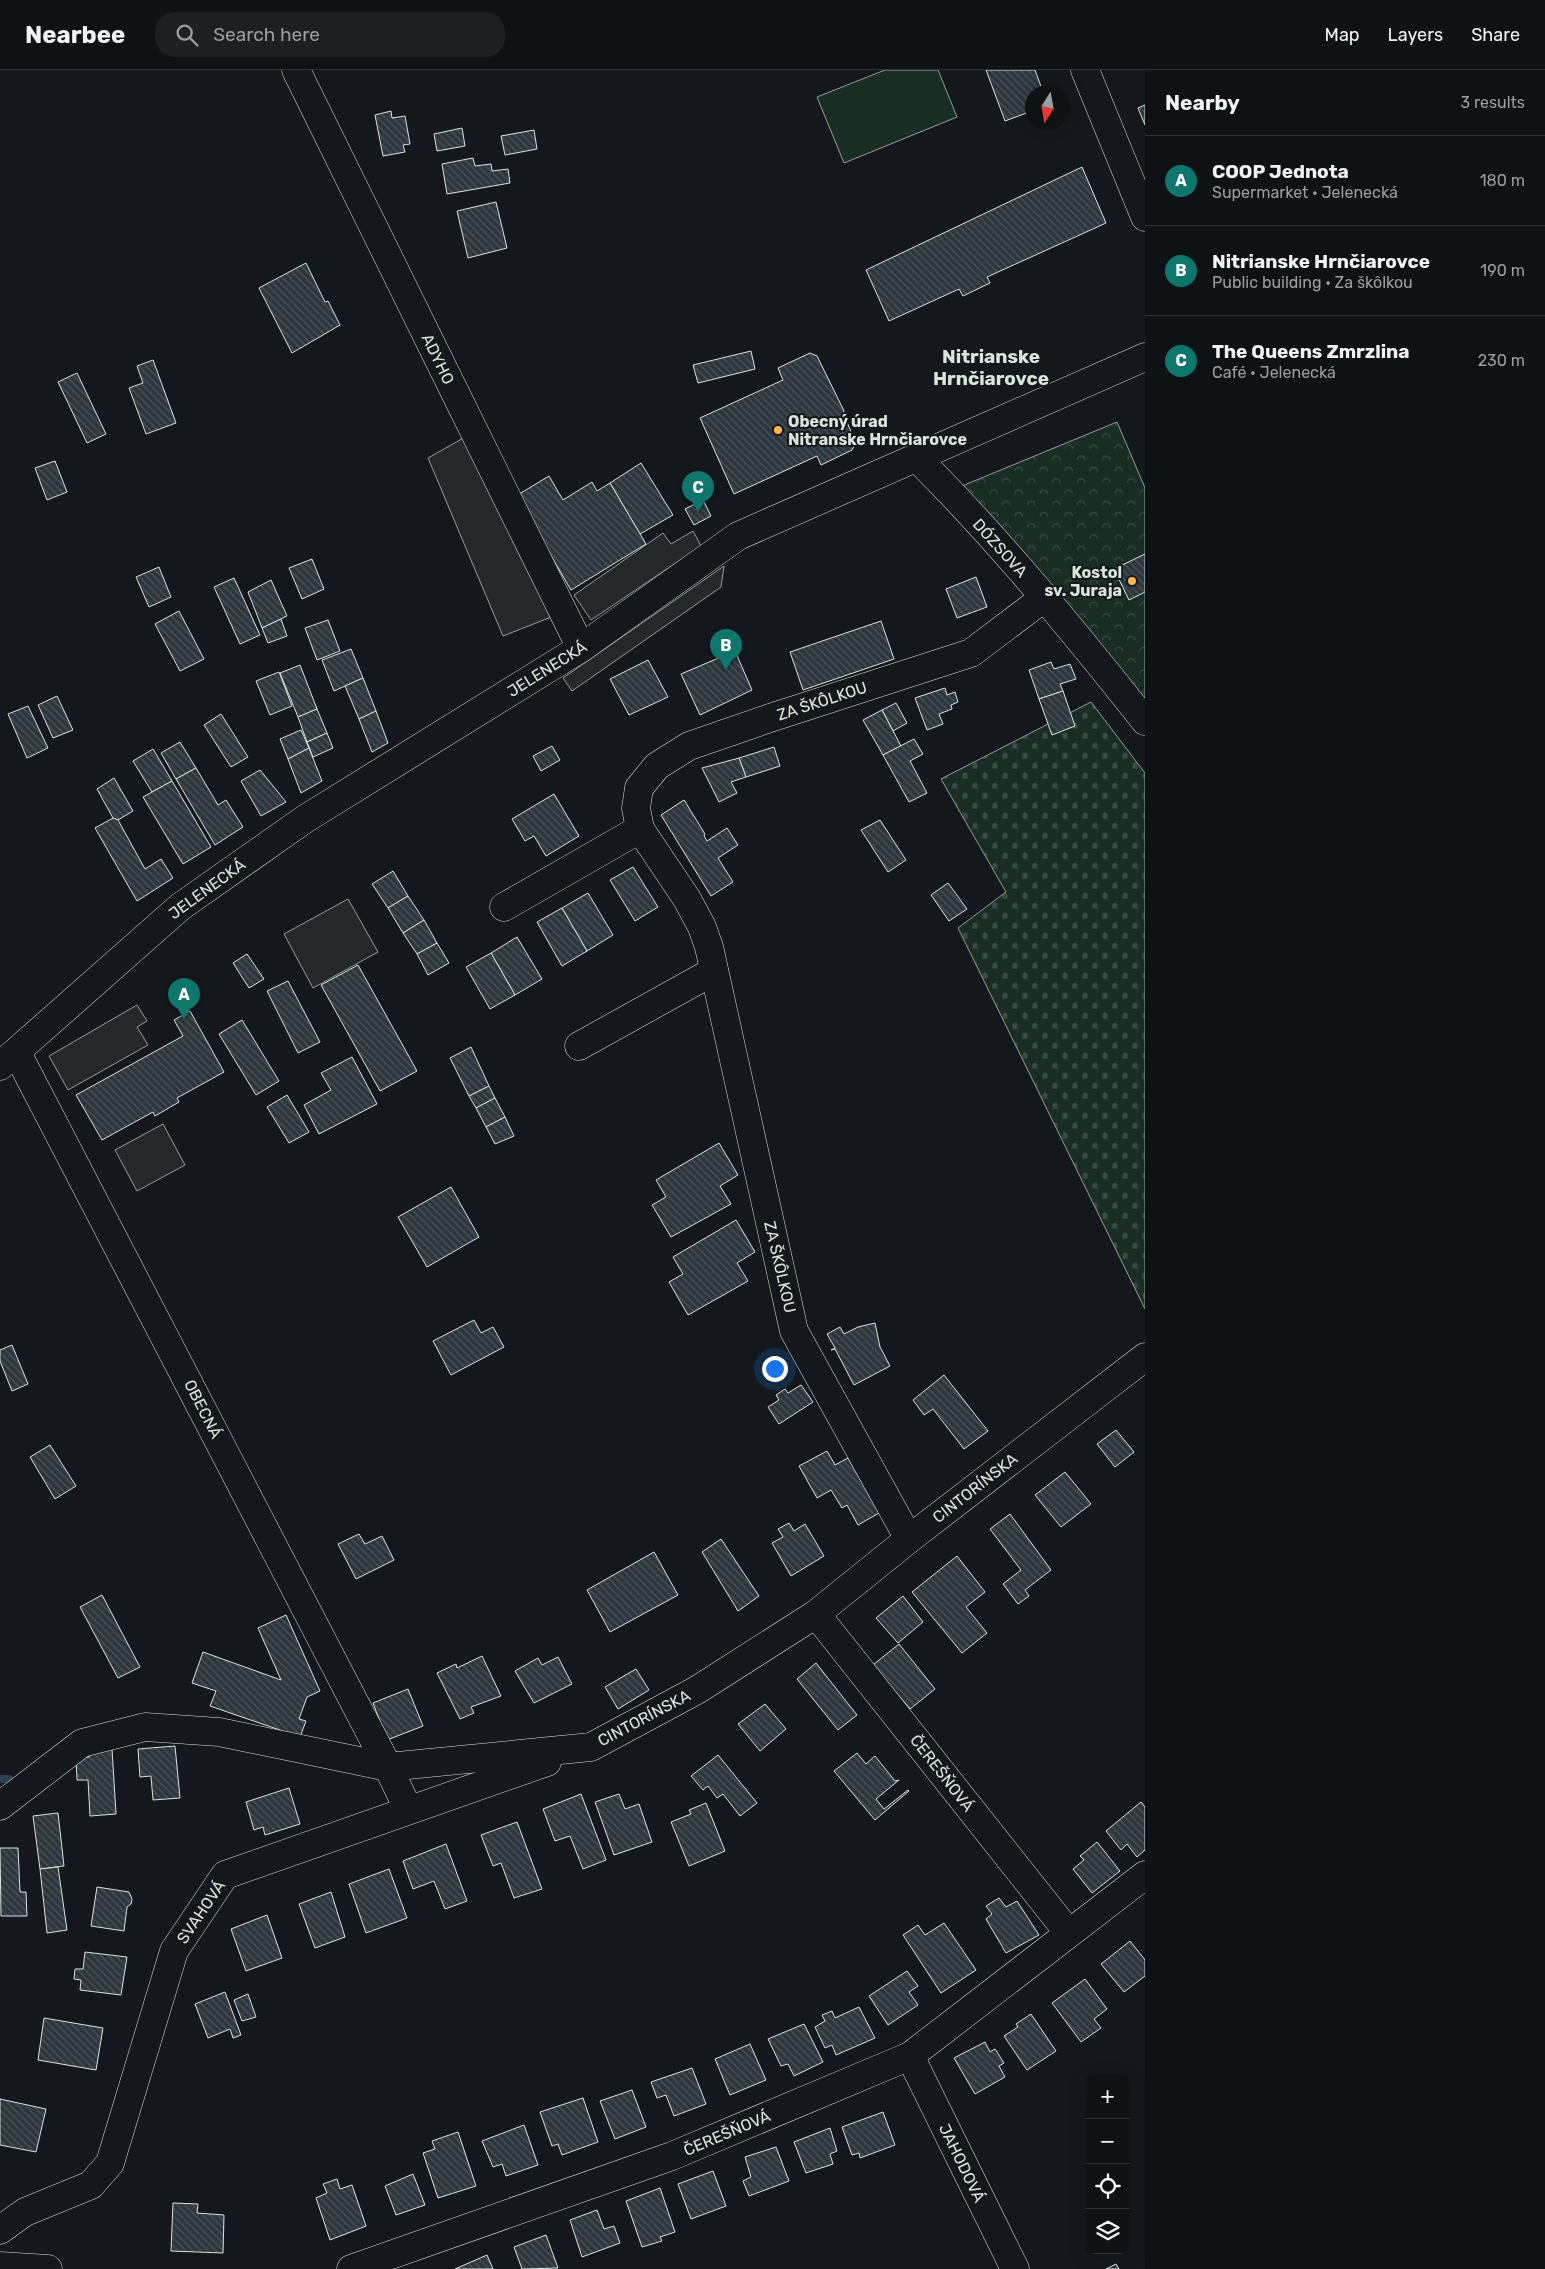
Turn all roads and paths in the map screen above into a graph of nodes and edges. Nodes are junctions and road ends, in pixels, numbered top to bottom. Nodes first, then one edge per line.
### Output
1 (296, 70) edge
2 (1090, 72) edge
3 (1145, 217) edge
4 (1145, 358) edge
5 (917, 458) junction
6 (1045, 598) junction
7 (581, 648) junction
8 (1142, 713) edge
9 (640, 829) junction
10 (504, 907) dead end
11 (714, 971) junction
12 (579, 1046) dead end
13 (8, 1059) edge
14 (1145, 1357) edge
15 (909, 1539) junction
16 (816, 1614) junction
17 (590, 1746) junction
18 (388, 1767) junction
19 (0, 1806) edge
20 (408, 1809) junction
21 (1145, 1875) edge
22 (1068, 1932) junction
23 (910, 2056) junction
24 (0, 2230) edge
25 (0, 2266) edge
26 (48, 2269) edge
27 (351, 2269) edge
28 (1015, 2269) edge

1 - 7 street, ADYHO
2 - 3 street
4 - 5 street, JELENECKÁ
5 - 6 street, DÓZSOVA
5 - 7 street, JELENECKÁ
6 - 8 street, DÓZSOVA
6 - 9 street, ZA ŠKÔLKOU
7 - 13 street, JELENECKÁ
9 - 10 street
9 - 11 street, ZA ŠKÔLKOU
11 - 12 street
11 - 15 street, ZA ŠKÔLKOU
13 - 18 street, OBECNÁ
14 - 15 street, CINTORÍNSKA
15 - 16 street, CINTORÍNSKA
16 - 17 street, CINTORÍNSKA
16 - 22 street, ČEREŠŇOVÁ
17 - 18 street, CINTORÍNSKA
17 - 20 street, SVAHOVÁ
18 - 19 street, CINTORÍNSKA
18 - 20 street, OBECNÁ
20 - 24 street, SVAHOVÁ
21 - 22 street, ČEREŠŇOVÁ
22 - 23 street, ČEREŠŇOVÁ
23 - 27 street, ČEREŠŇOVÁ
23 - 28 street, JAHODOVÁ
25 - 26 street

